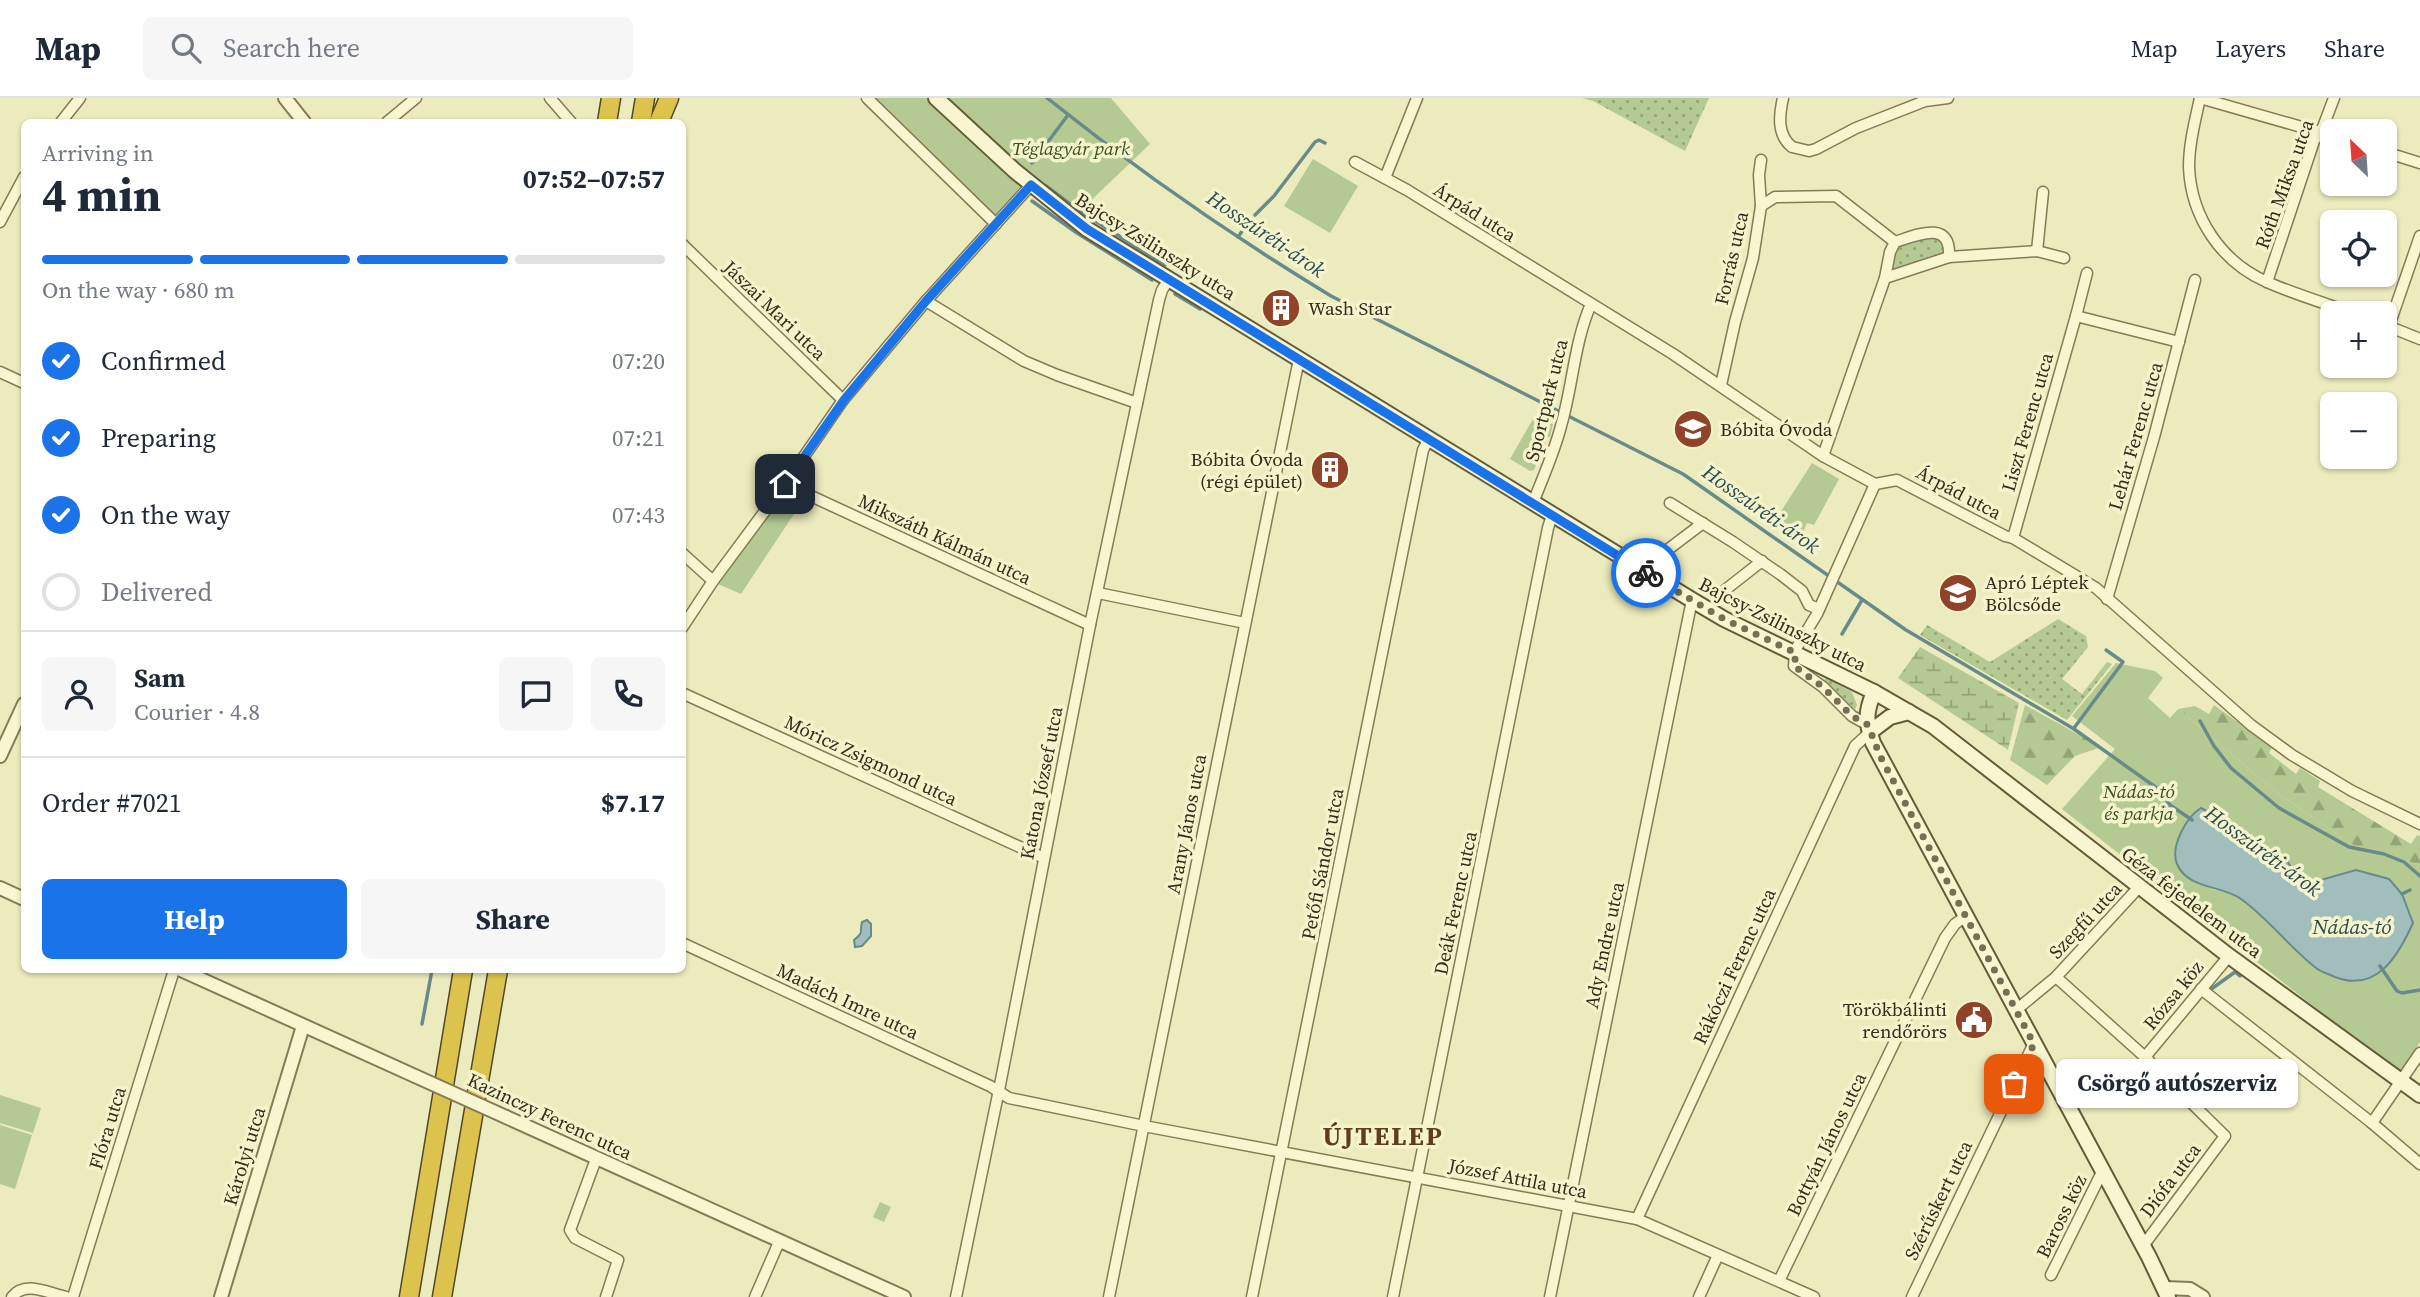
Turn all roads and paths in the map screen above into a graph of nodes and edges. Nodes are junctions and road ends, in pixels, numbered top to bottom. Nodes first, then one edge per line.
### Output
1 (80, 98) edge
2 (285, 98) edge
3 (416, 98) edge
4 (550, 98) edge
5 (602, 98) edge
6 (611, 98) edge
7 (645, 98) edge
8 (670, 98) edge
9 (867, 98) edge
10 (936, 98) edge
11 (1417, 98) edge
12 (1783, 98) edge
13 (1948, 98) edge
14 (2200, 98) edge
15 (2333, 98) edge
16 (1926, 100) edge
17 (63, 119) edge
18 (302, 119) edge
19 (391, 119) edge
20 (568, 119) edge
21 (601, 119) edge
22 (608, 119) edge
23 (642, 119) edge
24 (660, 119) edge
25 (2325, 119) edge
26 (2320, 132) joint
27 (2398, 156) edge
28 (1761, 160) dead end
29 (1355, 162) dead end
30 (2420, 163) edge
31 (1385, 178) junction
32 (21, 183) edge
33 (1031, 185) junction
34 (2043, 192) dead end
35 (1761, 206) junction
36 (0, 222) edge
37 (996, 225) junction
38 (2420, 236) edge
39 (1895, 242) junction
40 (686, 248) edge
41 (2037, 251) junction
42 (1949, 257) junction
43 (2064, 258) dead end
44 (2087, 273) dead end
45 (1170, 278) junction
46 (1885, 278) junction
47 (2195, 281) dead end
48 (2267, 282) junction
49 (926, 301) junction
50 (2320, 301) edge
51 (2396, 301) edge
52 (1591, 304) junction
53 (2076, 316) junction
54 (2397, 330) edge
55 (2420, 339) edge
56 (2179, 342) junction
57 (1299, 359) junction
58 (0, 372) edge
59 (21, 382) edge
60 (1721, 385) junction
61 (844, 400) junction
62 (1137, 403) junction
63 (1429, 438) junction
64 (1823, 456) junction
65 (785, 484) junction
66 (1875, 484) junction
67 (1533, 503) junction
68 (1670, 503) dead end
69 (1552, 515) junction
70 (1703, 523) junction
71 (2013, 538) junction
72 (1662, 554) dead end
73 (686, 557) edge
74 (1762, 561) junction
75 (713, 581) junction
76 (1725, 590) dead end
77 (1098, 593) junction
78 (2107, 599) junction
79 (1692, 600) junction
80 (1819, 609) junction
81 (686, 622) edge
82 (1245, 623) junction
83 (1090, 625) junction
84 (1795, 652) junction
85 (1874, 692) junction
86 (686, 695) edge
87 (21, 710) edge
88 (1909, 712) junction
89 (1869, 729) junction
90 (0, 756) edge
91 (2420, 824) edge
92 (1044, 859) junction
93 (2140, 886) junction
94 (0, 888) edge
95 (21, 898) edge
96 (1966, 916) junction
97 (686, 945) edge
98 (2229, 956) junction
99 (173, 973) edge
100 (188, 973) edge
101 (463, 973) edge
102 (497, 973) edge
103 (2056, 977) junction
104 (2201, 989) junction
105 (2016, 1010) junction
106 (303, 1026) junction
107 (2034, 1044) junction
108 (2420, 1053) edge
109 (2145, 1057) junction
110 (2401, 1081) junction
111 (999, 1092) junction
112 (2420, 1095) edge
113 (2372, 1123) junction
114 (1144, 1126) junction
115 (2225, 1136) joint
116 (1281, 1152) junction
117 (596, 1159) junction
118 (2420, 1164) edge
119 (2102, 1172) junction
120 (1417, 1177) junction
121 (1568, 1205) junction
122 (1637, 1219) junction
123 (779, 1242) junction
124 (2143, 1246) junction
125 (1718, 1255) junction
126 (2052, 1275) dead end
127 (1779, 1281) junction
128 (2166, 1292) edge
129 (16, 1293) edge
130 (65, 1297) edge
131 (73, 1297) edge
132 (221, 1297) edge
133 (409, 1297) edge
134 (442, 1297) edge
135 (606, 1297) edge
136 (755, 1297) edge
137 (904, 1297) edge
138 (956, 1297) edge
139 (1109, 1297) edge
140 (1252, 1297) edge
141 (1393, 1297) edge
142 (1549, 1297) edge
143 (1699, 1297) edge
144 (1814, 1297) edge
145 (1912, 1297) edge
146 (2203, 1297) edge

1 - 17 street
2 - 18 street
3 - 19 street
4 - 20 street
5 - 21 highway
6 - 22 highway
7 - 23 highway
8 - 24 highway
9 - 37 street
10 - 33 main road, Bajcsy-Zsilinszky utca
11 - 31 street
12 - 16 street
13 - 16 street
14 - 26 street
14 - 48 street
15 - 25 street, Róth Miksa utca
26 - 48 street, Róth Miksa utca
27 - 30 street
28 - 35 street
29 - 31 street, Árpád utca
31 - 52 street, Árpád utca
32 - 36 street
33 - 37 street
33 - 45 main road, Bajcsy-Zsilinszky utca
34 - 41 street
35 - 39 street, Forrás utca
35 - 60 street, Forrás utca
37 - 49 street
38 - 51 street
39 - 42 street
39 - 46 street
40 - 61 street, Jászai Mari utca
41 - 42 street
41 - 43 street
42 - 46 street
44 - 53 street, Liszt Ferenc utca
45 - 57 main road, Bajcsy-Zsilinszky utca
45 - 62 street, Katona József utca
46 - 64 street
47 - 56 street, Lehár Ferenc utca
48 - 50 street
49 - 61 street
49 - 62 street
52 - 60 street, Árpád utca
52 - 67 street, Sportpark utca
53 - 56 street
53 - 71 street, Liszt Ferenc utca
54 - 55 street
56 - 78 street, Lehár Ferenc utca
57 - 63 main road, Bajcsy-Zsilinszky utca
57 - 82 street, Arany János utca
58 - 59 street
60 - 64 street, Árpád utca
61 - 65 street
62 - 77 street, Katona József utca
63 - 67 main road, Bajcsy-Zsilinszky utca
63 - 116 street, Petőfi Sándor utca
64 - 66 street, Árpád utca
65 - 75 street
65 - 83 street, Mikszáth Kálmán utca
66 - 71 street, Árpád utca
66 - 80 street
67 - 69 main road, Bajcsy-Zsilinszky utca
68 - 70 street
69 - 79 main road, Bajcsy-Zsilinszky utca
69 - 120 street, Deák Ferenc utca
70 - 72 street
70 - 74 street
71 - 78 street, Árpád utca
73 - 75 street
74 - 76 street
74 - 80 street
75 - 81 street
77 - 82 street
77 - 83 street, Katona József utca
78 - 91 street, Árpád utca
79 - 84 main road, Bajcsy-Zsilinszky utca
79 - 121 street, Ady Endre utca
80 - 84 street
82 - 114 street, Arany János utca
83 - 92 street, Katona József utca
84 - 85 main road, Bajcsy-Zsilinszky utca
84 - 89 street
85 - 88 main road, Géza fejedelem utca
85 - 89 main road, Bajcsy-Zsilinszky utca
86 - 92 street, Móricz Zsigmond utca
87 - 90 street
88 - 89 main road
88 - 93 main road, Géza fejedelem utca
89 - 96 main road
89 - 122 street, Rákóczi Ferenc utca
92 - 111 street, Katona József utca
93 - 98 main road, Géza fejedelem utca
93 - 103 street, Szegfű utca
94 - 95 street
96 - 105 main road
96 - 127 street, Bottyán János utca
97 - 111 street, Madách Imre utca
98 - 104 street, Rózsa köz
98 - 110 main road, Géza fejedelem utca
99 - 131 street, Flóra utca
100 - 106 street, Kazinczy Ferenc utca
101 - 133 highway
102 - 134 highway
103 - 105 street, Szegfű utca
103 - 109 street, Szegfű utca
104 - 109 street, Rózsa köz
104 - 113 street
105 - 107 main road
106 - 117 street, Kazinczy Ferenc utca, bridge
106 - 132 street, Károlyi utca
107 - 119 main road
107 - 145 street, Szérűskert utca
108 - 110 street
109 - 115 street, Szegfű utca
110 - 112 main road, Géza fejedelem utca
110 - 113 street
111 - 114 street, József Attila utca
111 - 138 street, Katona József utca
113 - 118 street
114 - 116 street, József Attila utca
114 - 139 street, Arany János utca
115 - 124 street, Diófa utca
116 - 120 street, József Attila utca
116 - 140 street, Petőfi Sándor utca
117 - 123 street, Kazinczy Ferenc utca
117 - 135 street
119 - 124 main road
119 - 126 street, Baross köz
120 - 121 street, József Attila utca
120 - 141 street, Deák Ferenc utca
121 - 122 street, József Attila utca
121 - 142 street, Ady Endre utca
122 - 125 street, József Attila utca
123 - 136 street
123 - 137 street, Kazinczy Ferenc utca
124 - 128 main road
125 - 127 street, József Attila utca
125 - 143 street
127 - 144 street, József Attila utca
128 - 146 street
129 - 130 street

